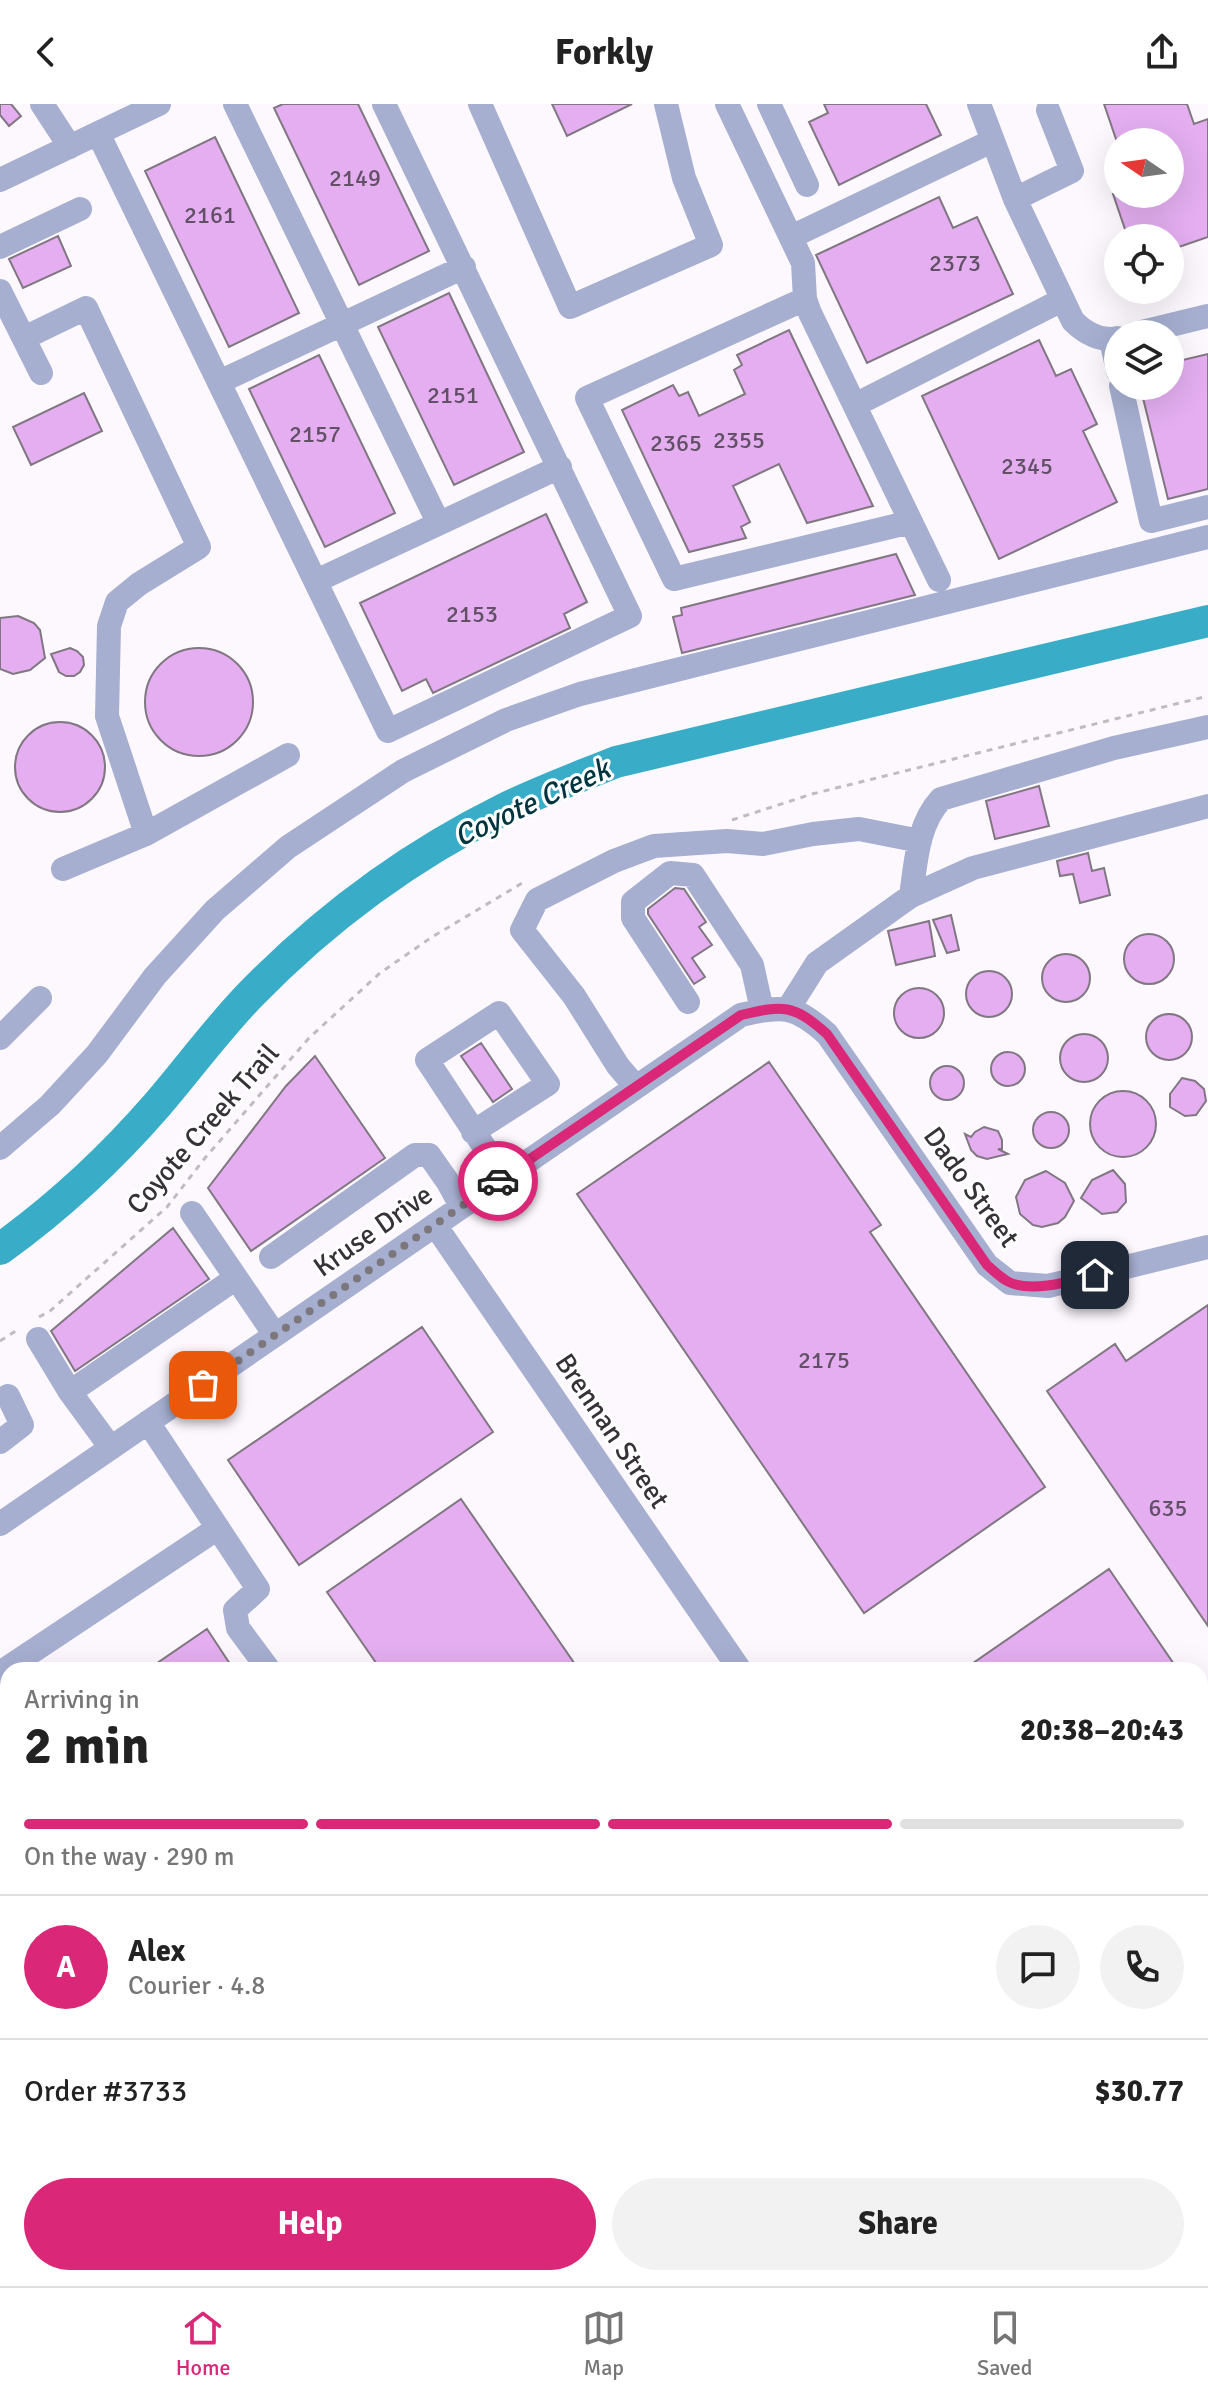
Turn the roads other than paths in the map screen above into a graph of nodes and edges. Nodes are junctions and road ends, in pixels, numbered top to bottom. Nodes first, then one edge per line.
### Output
1 (42, 104) edge
2 (157, 104) edge
3 (235, 104) edge
4 (384, 104) edge
5 (480, 104) edge
6 (666, 104) edge
7 (727, 104) edge
8 (769, 104) edge
9 (979, 104) edge
10 (1048, 110) dead end
11 (98, 133) junction
12 (992, 141) junction
13 (70, 147) junction
14 (0, 180) edge
15 (807, 185) dead end
16 (1015, 199) junction
17 (80, 209) dead end
18 (791, 237) junction
19 (0, 247) edge
20 (464, 267) junction
21 (0, 291) edge
22 (805, 299) junction
23 (1062, 300) junction
24 (1208, 316) edge
25 (1184, 322) edge
26 (341, 323) junction
27 (1104, 335) edge
28 (24, 338) junction
29 (41, 373) dead end
30 (219, 382) junction
31 (1124, 400) edge
32 (855, 405) junction
33 (560, 467) junction
34 (1208, 507) edge
35 (438, 522) junction
36 (911, 522) junction
37 (1208, 537) edge
38 (939, 580) dead end
39 (316, 581) junction
40 (1208, 727) edge
41 (288, 755) dead end
42 (1208, 806) edge
43 (146, 834) junction
44 (920, 841) junction
45 (63, 869) dead end
46 (911, 896) junction
47 (40, 998) dead end
48 (688, 1002) dead end
49 (788, 1009) junction
50 (762, 1010) junction
51 (0, 1038) edge
52 (636, 1087) junction
53 (473, 1132) junction
54 (0, 1148) edge
55 (504, 1177) junction
56 (461, 1206) junction
57 (192, 1213) dead end
58 (435, 1225) junction
59 (1208, 1247) edge
60 (271, 1257) dead end
61 (236, 1278) junction
62 (34, 1328) road end
63 (275, 1335) junction
64 (70, 1392) junction
65 (8, 1396) dead end
66 (148, 1422) junction
67 (0, 1442) edge
68 (111, 1448) junction
69 (0, 1524) edge
70 (218, 1528) junction
71 (17, 1662) edge
72 (263, 1662) edge
73 (735, 1662) edge

1 - 13 street
2 - 11 street
3 - 26 street
4 - 20 street
5 - 6 street
7 - 18 street
8 - 15 street
9 - 12 street
10 - 16 street
11 - 13 street
11 - 30 street
12 - 16 street
12 - 18 street
13 - 14 street
16 - 23 street
17 - 19 street
18 - 22 street
20 - 26 street
20 - 33 street
21 - 28 street
22 - 32 street
22 - 36 street
23 - 27 street
23 - 32 street
24 - 25 street
26 - 30 street
26 - 35 street
28 - 29 street
28 - 43 street
30 - 39 street
31 - 34 street
32 - 36 street
33 - 35 street
33 - 39 street
35 - 39 street
36 - 38 street
37 - 54 street
40 - 44 street
41 - 43 street
42 - 46 street
43 - 45 street
44 - 46 street
44 - 52 street
46 - 49 street
47 - 51 street
48 - 50 street
49 - 50 street, Kruse Drive
49 - 59 street, Dado Street
50 - 52 street, Kruse Drive
52 - 55 street, Kruse Drive
53 - 53 street
53 - 55 street
55 - 56 street, Kruse Drive
56 - 58 street, Kruse Drive
56 - 60 street
57 - 61 street
58 - 63 street, Kruse Drive
58 - 73 street, Brennan Street
61 - 63 street
61 - 64 street
62 - 64 street
63 - 66 street, Kruse Drive
64 - 68 street
65 - 67 street
66 - 68 street, Kruse Drive
66 - 70 street
68 - 69 street, Kruse Drive
70 - 71 street
70 - 72 street

